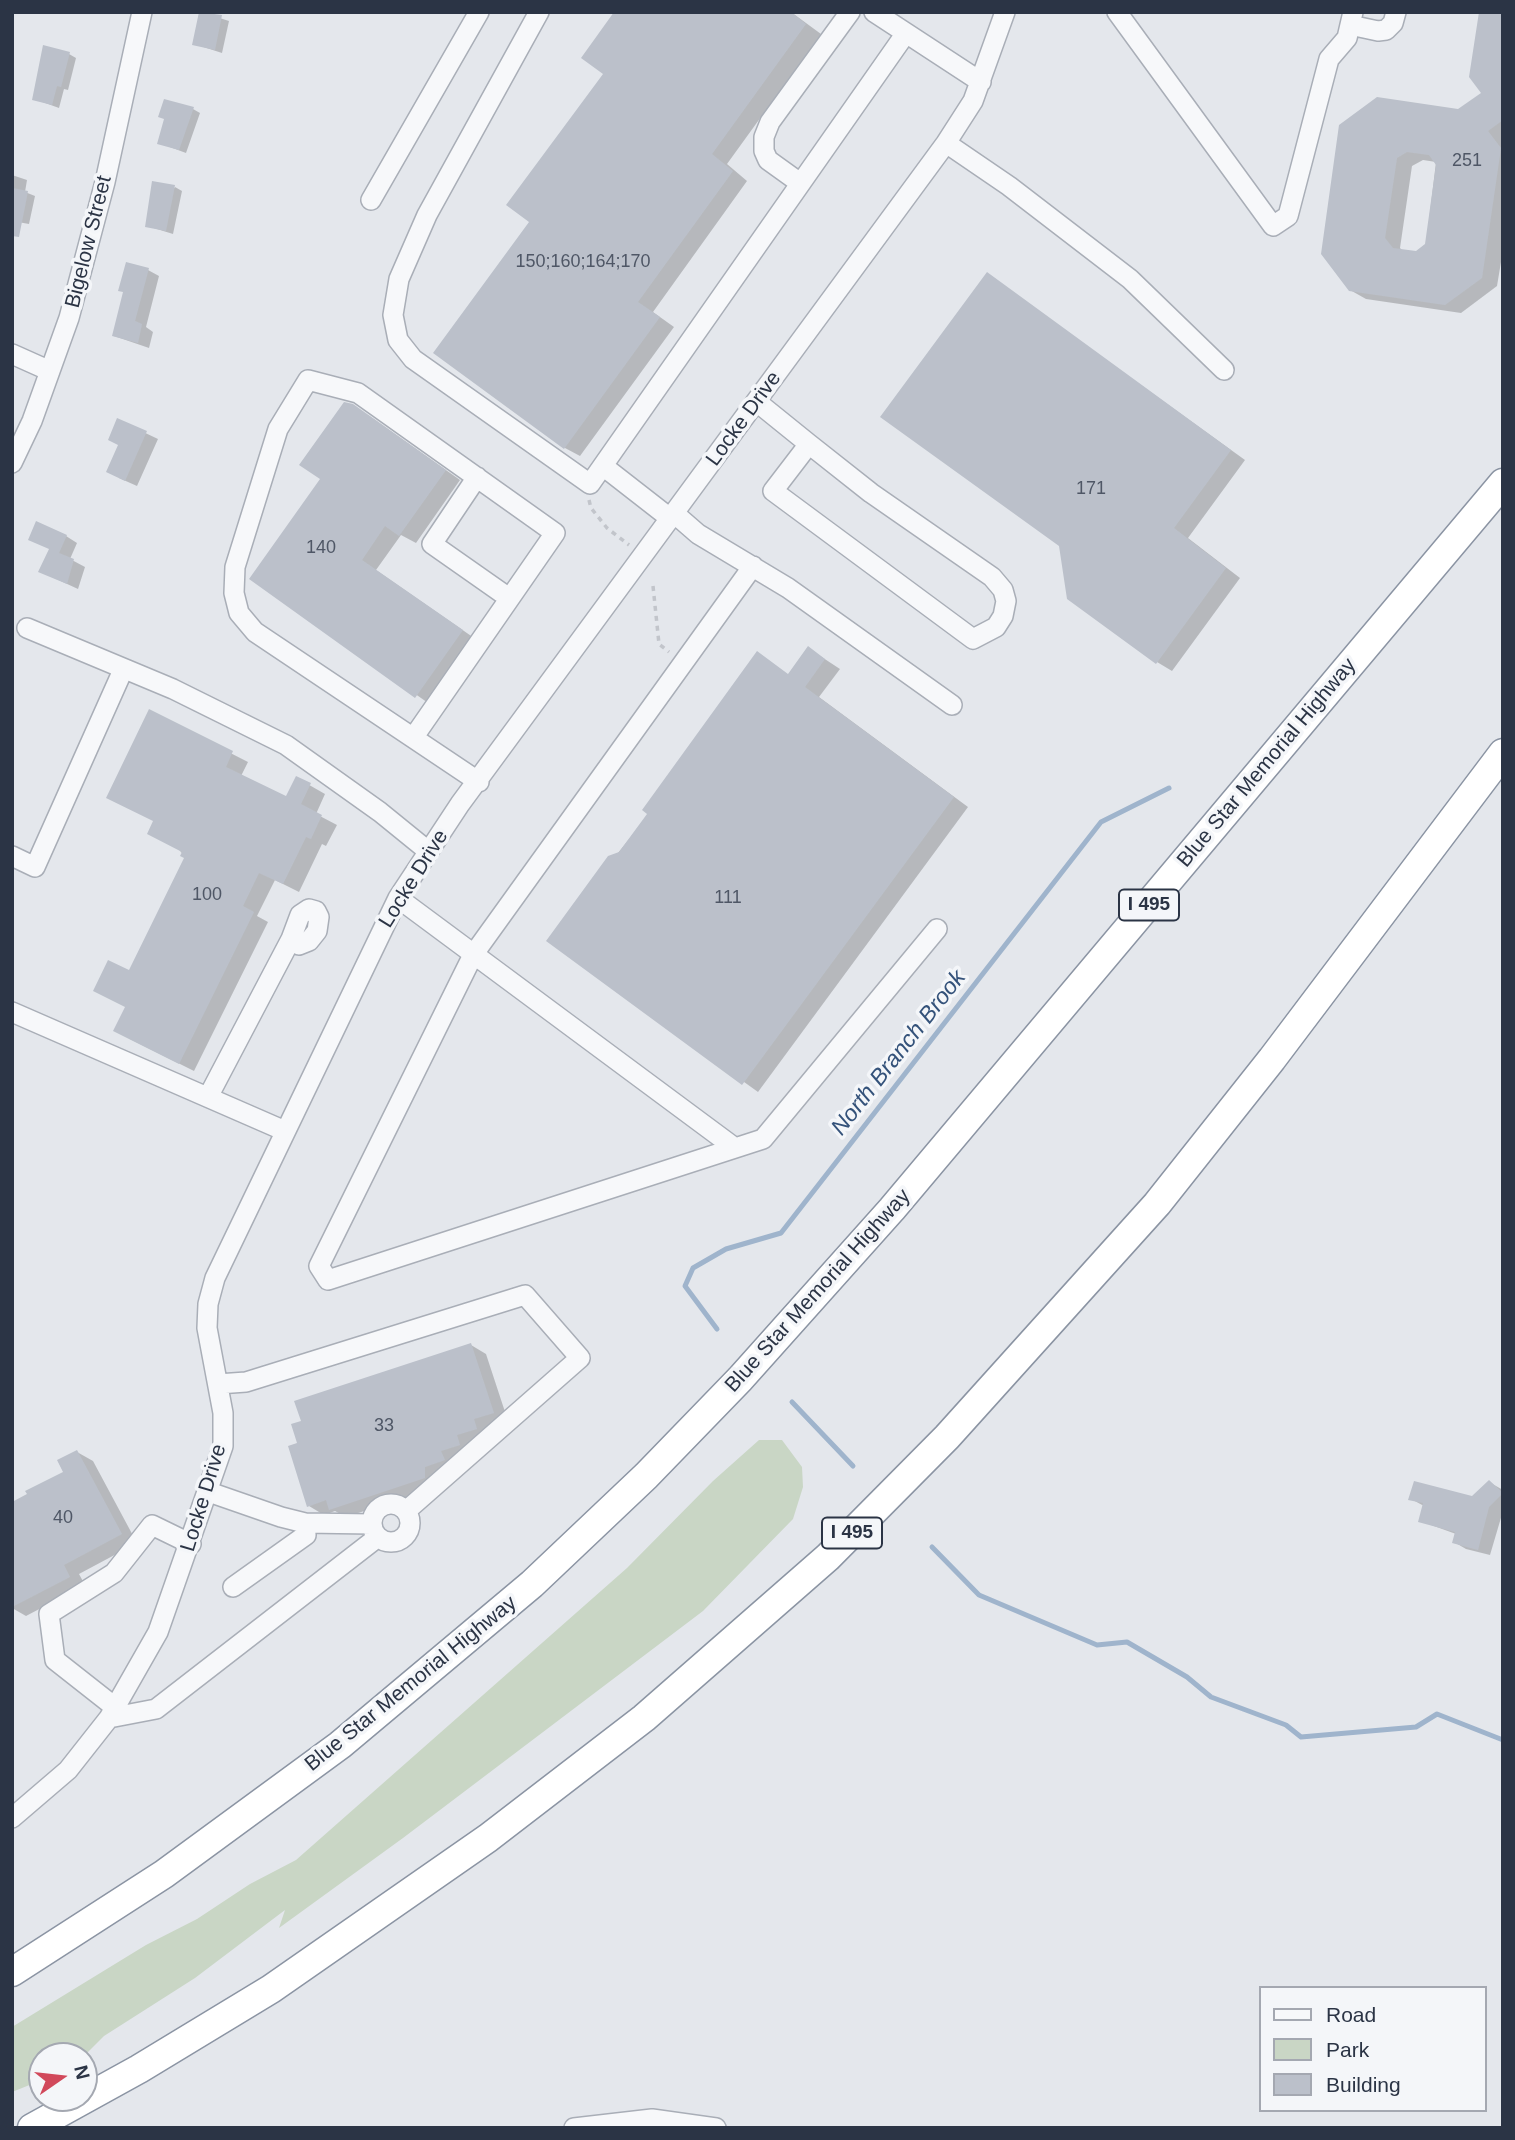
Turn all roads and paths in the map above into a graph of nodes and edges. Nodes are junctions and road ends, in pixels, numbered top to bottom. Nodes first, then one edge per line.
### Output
1 (142, 12) edge
2 (479, 12) edge
3 (539, 12) edge
4 (850, 12) edge
5 (874, 12) edge
6 (1005, 12) edge
7 (1117, 12) edge
8 (1396, 12) edge
9 (1352, 18) edge
10 (906, 33) junction
11 (981, 82) junction
12 (946, 143) junction
13 (800, 183) junction
14 (372, 200) dead end
15 (12, 354) edge
16 (1224, 370) dead end
17 (50, 371) junction
18 (757, 402) junction
19 (809, 444) junction
20 (12, 463) edge
21 (603, 466) junction
22 (477, 477) junction
23 (1503, 483) edge
24 (590, 484) junction
25 (673, 517) junction
26 (629, 545) dead end
27 (753, 566) junction
28 (653, 586) dead end
29 (509, 598) junction
30 (27, 628) dead end
31 (673, 654) dead end
32 (123, 670) junction
33 (951, 705) dead end
34 (413, 738) junction
35 (1503, 753) edge
36 (479, 782) junction
37 (428, 851) junction
38 (12, 856) edge
39 (398, 898) junction
40 (937, 929) dead end
41 (290, 939) dead end
42 (473, 955) junction
43 (12, 1012) edge
44 (208, 1097) junction
45 (285, 1130) junction
46 (735, 1148) junction
47 (218, 1384) junction
48 (209, 1492) junction
49 (406, 1511) junction
50 (306, 1523) junction
51 (375, 1531) junction
52 (191, 1544) junction
53 (233, 1587) dead end
54 (113, 1713) junction
55 (12, 1818) edge
56 (12, 1972) edge
57 (32, 2128) edge
58 (574, 2128) edge
59 (716, 2128) edge

1 - 17 street, Bigelow Street
2 - 14 street
3 - 24 street
4 - 13 street
5 - 10 street
6 - 11 street, Locke Drive
7 - 9 street
8 - 9 street
10 - 11 street
10 - 13 street
11 - 12 street, Locke Drive
12 - 16 street
12 - 18 street, Locke Drive
13 - 21 street
15 - 17 street
17 - 20 street, Bigelow Street
18 - 19 street
18 - 25 street, Locke Drive
19 - 19 street
21 - 24 street
21 - 25 street
22 - 29 street
22 - 29 street
22 - 34 street
23 - 56 highway, Blue Star Memorial Highway / I 495
24 - 26 path
25 - 27 street
25 - 36 street, Locke Drive
27 - 33 street
27 - 42 street
28 - 31 path
29 - 34 street
30 - 32 street
32 - 37 street
32 - 38 street
34 - 36 street
35 - 57 highway, I 495
36 - 37 street, Locke Drive
37 - 39 street, Locke Drive
39 - 42 street
39 - 45 street, Locke Drive
40 - 46 street
41 - 44 street
42 - 46 street
42 - 46 street
43 - 44 street
44 - 45 street
45 - 47 street, Locke Drive
47 - 48 street, Locke Drive
47 - 49 street
48 - 50 street
48 - 52 street, Locke Drive
49 - 51 street
49 - 51 street
50 - 51 street
50 - 53 street
51 - 54 street
52 - 54 street, Locke Drive
52 - 54 street
54 - 55 street, Locke Drive
58 - 59 street

